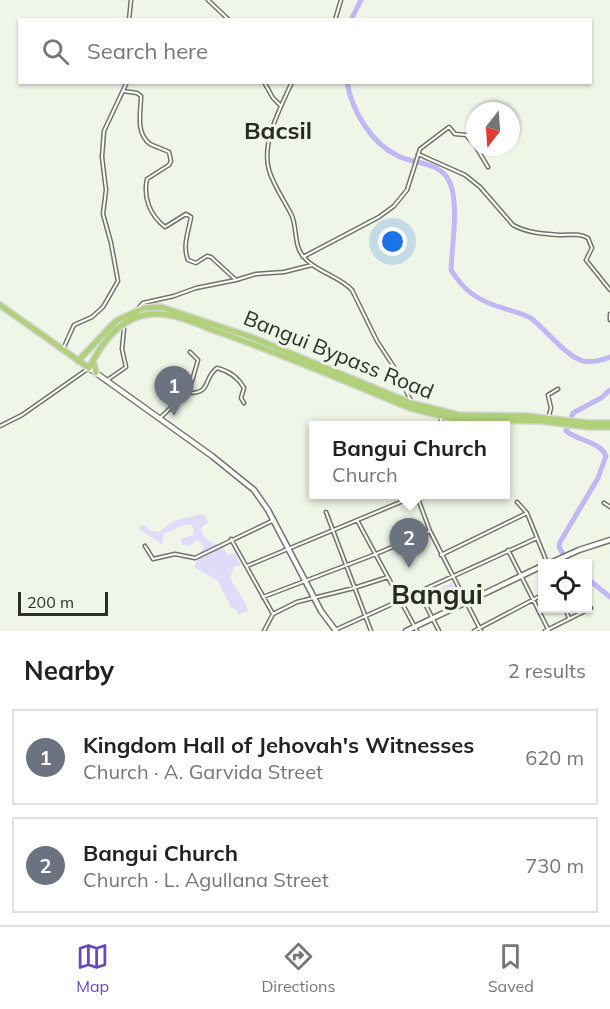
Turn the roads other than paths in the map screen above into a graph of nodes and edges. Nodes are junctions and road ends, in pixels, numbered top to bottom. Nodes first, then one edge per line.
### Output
1 (131, 0) edge
2 (208, 0) edge
3 (340, 0) edge
4 (129, 18) edge
5 (227, 18) edge
6 (336, 18) edge
7 (125, 84) edge
8 (265, 84) edge
9 (291, 84) edge
10 (123, 91) junction
11 (281, 106) junction
12 (466, 137) edge
13 (418, 154) junction
14 (481, 156) edge
15 (488, 167) dead end
16 (303, 257) junction
17 (312, 265) junction
18 (236, 280) junction
19 (610, 290) edge
20 (0, 305) edge
21 (136, 310) junction
22 (610, 314) edge
23 (610, 320) edge
24 (124, 329) dead end
25 (103, 339) junction
26 (65, 352) junction
27 (190, 352) dead end
28 (86, 354) junction
29 (93, 359) junction
30 (78, 361) junction
31 (88, 368) junction
32 (96, 374) junction
33 (106, 381) junction
34 (558, 389) dead end
35 (186, 393) junction
36 (244, 403) dead end
37 (410, 406) junction
38 (442, 415) junction
39 (159, 419) junction
40 (548, 420) junction
41 (441, 421) edge
42 (610, 425) edge
43 (0, 426) edge
44 (408, 499) edge
45 (419, 499) edge
46 (517, 502) dead end
47 (604, 503) dead end
48 (610, 507) edge
49 (326, 512) dead end
50 (527, 513) junction
51 (274, 520) junction
52 (357, 520) junction
53 (332, 530) junction
54 (430, 531) junction
55 (537, 538) junction
56 (231, 539) junction
57 (610, 540) edge
58 (145, 546) dead end
59 (289, 549) junction
60 (508, 550) junction
61 (376, 554) junction
62 (441, 555) junction
63 (546, 559) edge
64 (556, 559) edge
65 (346, 566) junction
66 (247, 567) junction
67 (538, 568) edge
68 (452, 576) junction
69 (388, 577) junction
70 (520, 577) junction
71 (306, 581) junction
72 (354, 588) junction
73 (419, 592) junction
74 (263, 597) junction
75 (315, 598) junction
76 (538, 598) edge
77 (401, 600) junction
78 (532, 601) junction
79 (466, 603) junction
80 (567, 613) edge
81 (580, 613) edge
82 (273, 614) junction
83 (365, 616) junction
84 (433, 618) junction
85 (569, 618) junction
86 (416, 629) edge
87 (480, 630) edge
88 (264, 631) edge
89 (336, 631) edge
90 (371, 631) edge
91 (406, 631) edge
92 (439, 631) edge
93 (474, 631) edge
94 (547, 631) edge

1 - 4 street
2 - 5 street
3 - 6 street
7 - 10 street
8 - 11 street
9 - 11 street
10 - 18 street
10 - 26 street
11 - 16 street
12 - 13 street
13 - 16 street
13 - 19 street
14 - 15 street
16 - 17 street
17 - 18 street
17 - 37 street
18 - 21 street
20 - 26 highway
21 - 25 highway, Bangui Bypass Road
21 - 37 highway, Bangui Bypass Road
22 - 23 street
24 - 33 street
25 - 28 highway, Bangui Bypass Road
25 - 29 highway, Bangui Bypass Road
25 - 37 highway, Bangui Bypass Road
26 - 28 highway
26 - 30 highway
27 - 35 street
28 - 30 highway, Bangui Bypass Road
29 - 31 highway, Bangui Bypass Road
29 - 32 highway
30 - 31 highway
31 - 32 main road
31 - 43 street
32 - 33 main road
33 - 39 main road
34 - 40 street
35 - 36 street
35 - 39 street
37 - 38 highway, Bangui Bypass Road
38 - 40 highway, Bangui Bypass Road
38 - 41 street
39 - 51 main road
40 - 42 highway, Bangui Bypass Road
44 - 52 street
45 - 54 street
46 - 50 street
47 - 48 street
49 - 53 street
50 - 55 street
50 - 62 street
51 - 56 street
51 - 59 main road
52 - 53 street
52 - 61 street
53 - 59 street
53 - 65 street
54 - 61 street
54 - 62 street
55 - 60 street
55 - 63 street
56 - 58 street
56 - 66 street
57 - 64 main road
59 - 66 street
59 - 71 main road
60 - 68 street
60 - 70 street
61 - 65 street
61 - 69 street
62 - 68 street
65 - 71 street
65 - 72 street
66 - 74 street
67 - 70 main road
68 - 73 street
68 - 79 street
69 - 72 street
69 - 77 street
70 - 78 street
70 - 79 main road
71 - 74 street
71 - 75 main road
72 - 75 street
72 - 83 street
73 - 77 street
73 - 84 street
74 - 82 street
75 - 82 street
75 - 89 main road
76 - 78 street
77 - 83 street
77 - 86 street
78 - 87 street
78 - 94 street
79 - 84 main road
79 - 87 street
80 - 85 street
81 - 85 street
82 - 88 street
83 - 89 street
83 - 90 street
84 - 86 main road
84 - 92 street
85 - 94 street
86 - 91 main road
87 - 93 street

